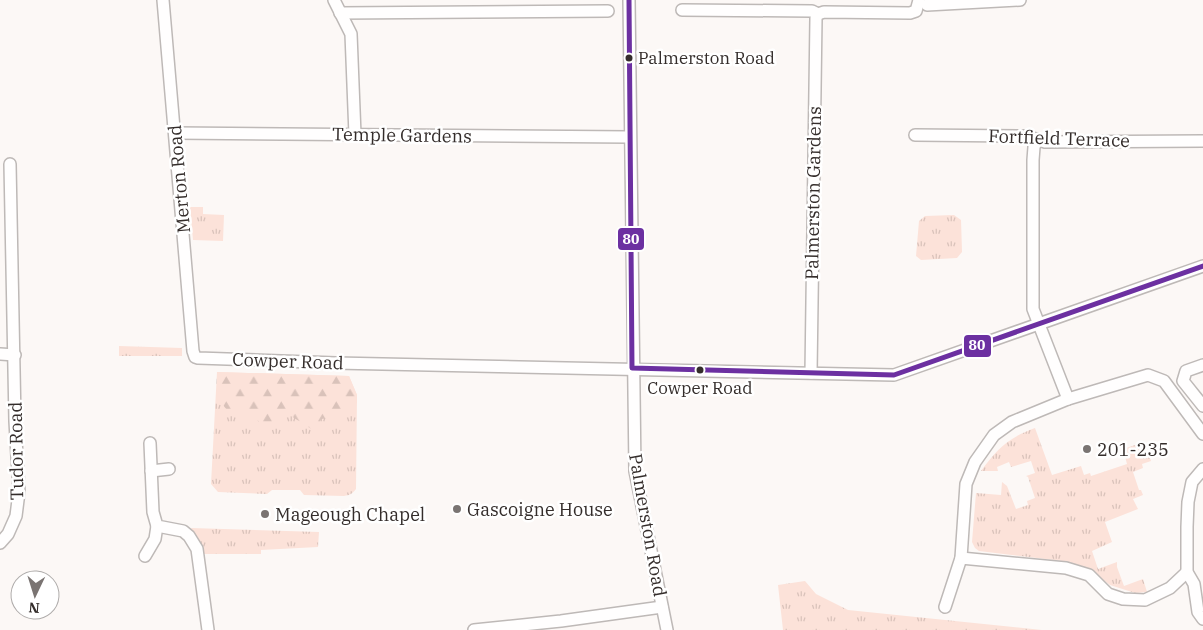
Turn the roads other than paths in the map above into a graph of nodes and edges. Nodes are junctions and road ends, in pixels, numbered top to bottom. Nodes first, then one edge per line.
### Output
1 (163, 0) edge
2 (334, 0) edge
3 (629, 0) edge
4 (1020, 0) edge
5 (923, 2) edge
6 (682, 10) dead end
7 (608, 11) dead end
8 (340, 12) junction
9 (818, 14) junction
10 (175, 133) junction
11 (354, 134) junction
12 (915, 135) dead end
13 (629, 137) junction
14 (1037, 139) junction
15 (1203, 141) edge
16 (10, 164) dead end
17 (1203, 266) edge
18 (1040, 324) junction
19 (0, 354) edge
20 (15, 354) junction
21 (195, 357) joint
22 (1203, 366) edge
23 (632, 368) junction
24 (811, 373) junction
25 (1068, 399) junction
26 (1203, 406) edge
27 (1203, 434) edge
28 (150, 443) dead end
29 (169, 469) dead end
30 (1203, 469) edge
31 (151, 471) junction
32 (157, 526) junction
33 (0, 543) edge
34 (145, 556) dead end
35 (961, 558) junction
36 (1187, 572) junction
37 (662, 607) junction
38 (945, 607) dead end
39 (1203, 619) edge
40 (562, 625) edge
41 (208, 630) edge
42 (474, 630) edge
43 (667, 630) edge

1 - 10 street, Merton Road
2 - 8 street
3 - 13 street, Palmerston Road
4 - 5 street
5 - 9 street
6 - 9 street
7 - 8 street
8 - 11 street
9 - 24 street, Palmerston Gardens
10 - 11 street, Temple Gardens
10 - 21 street, Merton Road
11 - 13 street, Temple Gardens
12 - 14 street, Fortfield Terrace
13 - 23 street, Palmerston Road
14 - 15 street, Fortfield Terrace
14 - 18 street
16 - 20 street, Tudor Road
17 - 18 street, Cowper Road
18 - 24 street, Cowper Road
18 - 25 street
19 - 20 street
20 - 33 street, Tudor Road
21 - 23 street, Cowper Road
22 - 26 street
23 - 24 street, Cowper Road
23 - 37 street, Palmerston Road
25 - 27 street
25 - 35 street
28 - 31 street
29 - 31 street
30 - 36 street
31 - 32 street
32 - 34 street
32 - 41 street
35 - 36 street
35 - 38 street
36 - 39 street
37 - 40 street
37 - 43 street, Palmerston Road
40 - 42 street

